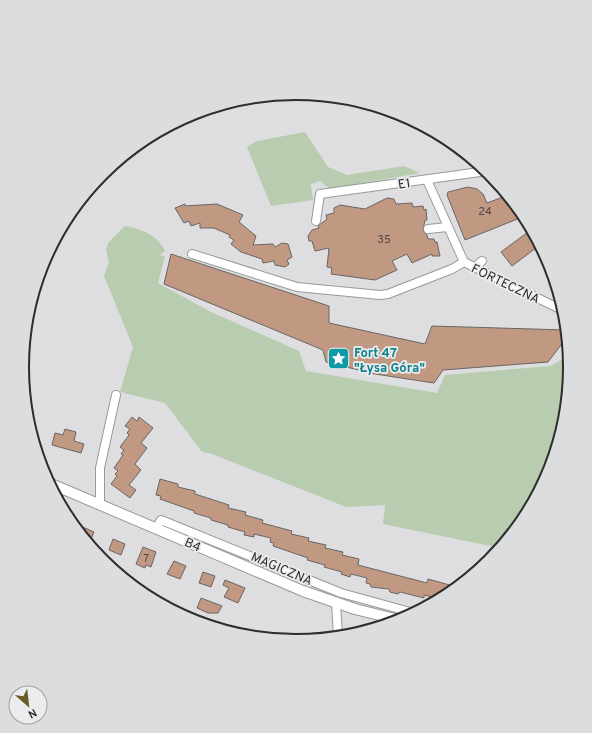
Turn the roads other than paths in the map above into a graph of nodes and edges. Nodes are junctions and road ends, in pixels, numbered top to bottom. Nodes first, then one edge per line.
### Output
1 (479, 172) edge
2 (427, 180) junction
3 (316, 221) dead end
4 (448, 227) junction
5 (428, 229) dead end
6 (192, 254) dead end
7 (482, 261) dead end
8 (464, 262) junction
9 (474, 268) junction
10 (556, 307) edge
11 (116, 396) dead end
12 (58, 487) edge
13 (100, 504) junction
14 (156, 528) junction
15 (336, 603) junction
16 (404, 610) edge
17 (388, 617) edge
18 (338, 630) edge

1 - 2 street, E1
2 - 3 street, E1
2 - 4 street, FORTECZNA
4 - 5 street
4 - 8 street, FORTECZNA
6 - 8 street
7 - 9 street
8 - 9 street, FORTECZNA
9 - 10 street, FORTECZNA
11 - 13 street
12 - 13 street, B4
13 - 14 street, B4
14 - 15 street, B4
14 - 16 street, MAGICZNA
15 - 17 street, B4
15 - 18 street

